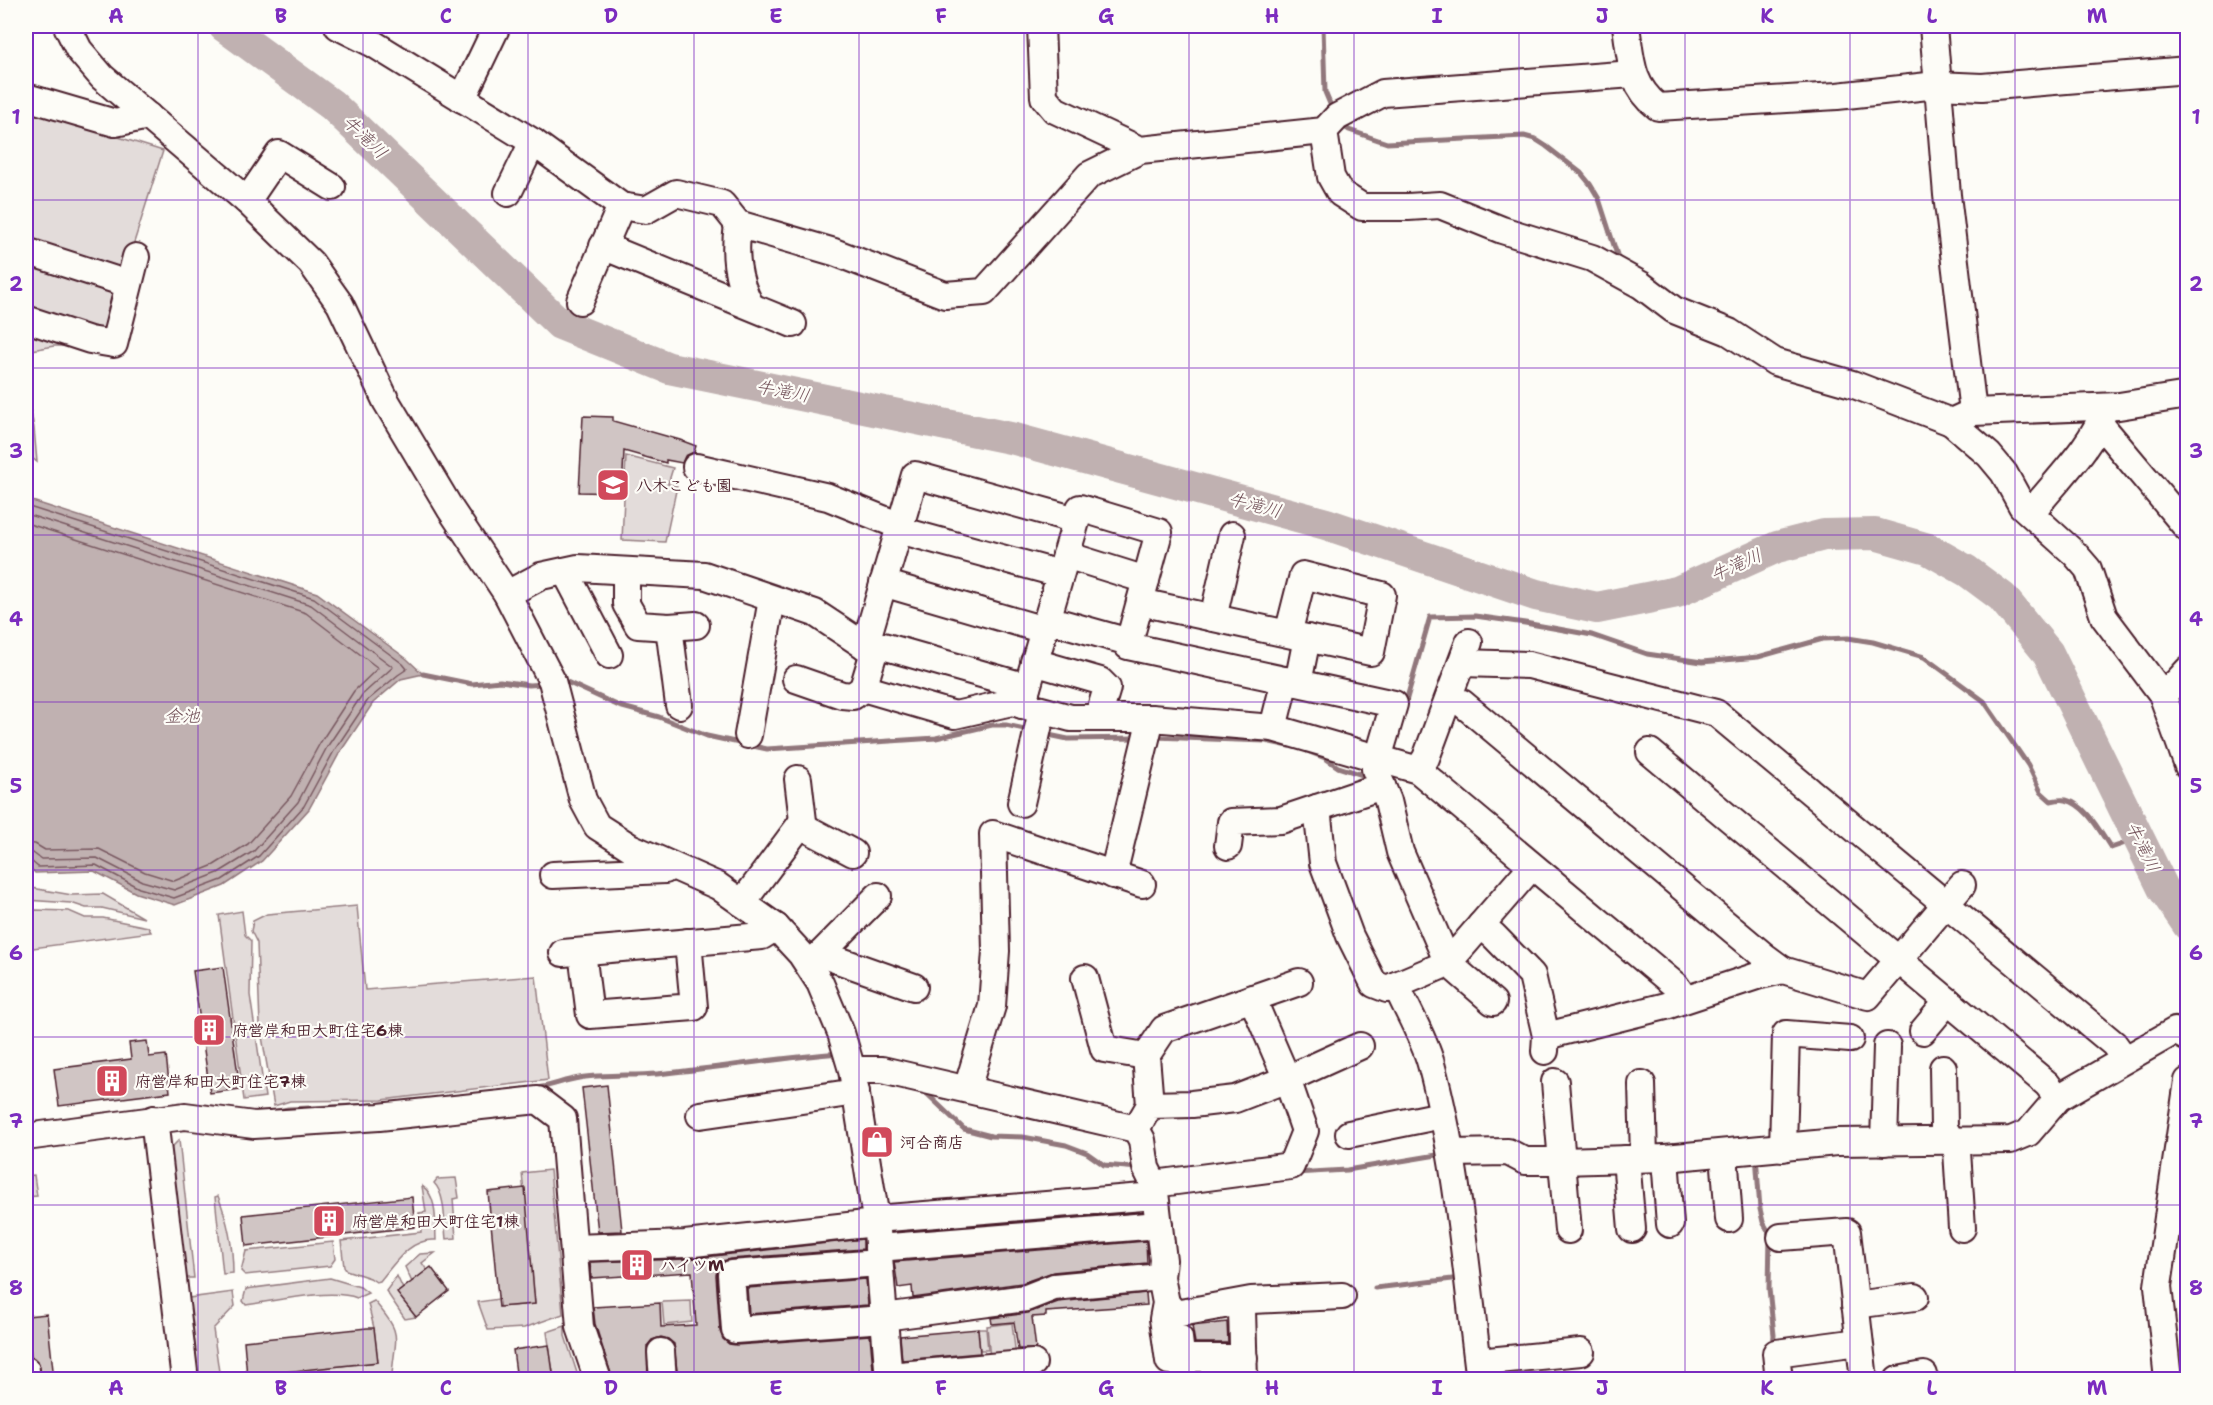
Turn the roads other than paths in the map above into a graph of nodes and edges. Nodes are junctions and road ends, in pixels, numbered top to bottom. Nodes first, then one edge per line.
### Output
1 (68, 26) edge
2 (338, 26) edge
3 (497, 26) edge
4 (1041, 26) edge
5 (1626, 26) edge
6 (1933, 26) edge
7 (2187, 70) edge
8 (1633, 74) junction
9 (1937, 85) junction
10 (26, 97) edge
11 (462, 99) junction
12 (148, 116) junction
13 (1324, 131) junction
14 (533, 142) junction
15 (1140, 150) junction
16 (332, 188) dead end
17 (508, 193) dead end
18 (247, 201) junction
19 (621, 206) junction
20 (738, 224) junction
21 (603, 246) junction
22 (26, 251) edge
23 (136, 257) dead end
24 (128, 284) junction
25 (580, 301) dead end
26 (750, 305) junction
27 (26, 319) edge
28 (793, 324) dead end
29 (2187, 395) edge
30 (2103, 415) junction
31 (1962, 417) junction
32 (696, 467) dead end
33 (2034, 509) dead end
34 (1076, 520) junction
35 (900, 528) junction
36 (2187, 529) edge
37 (1232, 535) dead end
38 (1063, 565) junction
39 (566, 571) junction
40 (626, 571) junction
41 (883, 583) junction
42 (1143, 591) junction
43 (507, 594) junction
44 (772, 599) junction
45 (1047, 618) junction
46 (1213, 618) junction
47 (696, 625) dead end
48 (669, 627) junction
49 (1131, 634) junction
50 (869, 649) junction
51 (609, 655) dead end
52 (1035, 662) junction
53 (2187, 670) edge
54 (796, 679) dead end
55 (1291, 682) junction
56 (863, 688) junction
57 (2162, 694) junction
58 (1449, 698) junction
59 (1030, 701) junction
60 (679, 705) dead end
61 (1098, 718) junction
62 (1151, 718) junction
63 (1273, 728) junction
64 (748, 735) dead end
65 (1650, 752) dead end
66 (1376, 759) junction
67 (2187, 766) edge
68 (1418, 770) junction
69 (798, 779) dead end
70 (1382, 786) junction
71 (1021, 803) dead end
72 (1317, 808) junction
73 (800, 825) junction
74 (1228, 846) dead end
75 (853, 853) dead end
76 (670, 865) junction
77 (1532, 866) junction
78 (553, 875) dead end
79 (1113, 875) junction
80 (1142, 884) dead end
81 (1954, 895) junction
82 (878, 896) dead end
83 (742, 903) junction
84 (1481, 925) junction
85 (776, 927) junction
86 (688, 942) junction
87 (815, 960) junction
88 (1899, 960) junction
89 (1448, 963) junction
90 (1783, 970) junction
91 (1085, 978) dead end
92 (1299, 982) dead end
93 (1396, 985) junction
94 (914, 987) dead end
95 (1252, 999) junction
96 (1685, 999) junction
97 (1948, 1001) junction
98 (1493, 1002) dead end
99 (1923, 1031) dead end
100 (2187, 1038) edge
101 (1850, 1039) dead end
102 (1360, 1046) dead end
103 (1887, 1046) dead end
104 (1146, 1056) junction
105 (2125, 1059) junction
106 (1943, 1068) dead end
107 (1287, 1079) junction
108 (854, 1081) junction
109 (2187, 1081) edge
110 (1555, 1082) dead end
111 (1642, 1084) dead end
112 (967, 1089) junction
113 (2058, 1098) junction
114 (1150, 1105) junction
115 (700, 1115) dead end
116 (1442, 1115) junction
117 (154, 1119) junction
118 (1136, 1129) junction
119 (1349, 1134) dead end
120 (26, 1137) edge
121 (1951, 1140) junction
122 (1884, 1142) junction
123 (1783, 1148) junction
124 (1450, 1153) junction
125 (1724, 1153) junction
126 (1645, 1158) junction
127 (1561, 1161) junction
128 (1155, 1191) junction
129 (1730, 1218) dead end
130 (876, 1219) junction
131 (1670, 1224) dead end
132 (1159, 1225) junction
133 (1962, 1228) dead end
134 (1632, 1229) dead end
135 (1568, 1230) dead end
136 (1780, 1237) dead end
137 (574, 1248) junction
138 (878, 1255) junction
139 (1161, 1277) junction
140 (1342, 1296) dead end
141 (1916, 1297) dead end
142 (1855, 1305) junction
143 (1170, 1308) junction
144 (1242, 1310) dead end
145 (884, 1318) junction
146 (1859, 1342) junction
147 (662, 1352) dead end
148 (1581, 1352) dead end
149 (1034, 1363) dead end
150 (1178, 1366) edge
151 (1244, 1369) edge
152 (26, 1370) edge
153 (1479, 1371) edge
154 (1924, 1375) dead end
155 (889, 1378) edge
156 (26, 1379) edge
157 (185, 1380) edge
158 (598, 1380) edge
159 (663, 1380) edge
160 (1779, 1380) edge
161 (1864, 1380) edge
162 (1899, 1380) edge
163 (2168, 1380) edge

1 - 12 street
2 - 11 street
3 - 11 street
4 - 15 street
5 - 8 street
6 - 9 street
7 - 9 street
8 - 9 street
8 - 13 street
9 - 31 street
10 - 12 street
11 - 14 street
12 - 18 street
13 - 15 street
13 - 31 street
14 - 17 street
14 - 19 street
15 - 20 street
16 - 18 street
18 - 43 street
19 - 20 street
19 - 21 street
20 - 26 street
21 - 25 street
21 - 26 street
22 - 24 street
23 - 24 street
24 - 27 street
26 - 28 street
29 - 30 street
30 - 31 street
30 - 33 street
30 - 36 street
31 - 57 street
32 - 35 street
34 - 35 street
34 - 38 street
34 - 42 street
35 - 38 street
35 - 41 street
37 - 46 street
38 - 42 street
38 - 45 street
39 - 40 street
39 - 43 street
39 - 51 street
40 - 44 street
40 - 48 street
41 - 45 street
41 - 50 street
42 - 46 street
42 - 49 street
43 - 76 street
44 - 50 street
44 - 64 street
45 - 49 street
45 - 52 street
46 - 55 street
47 - 48 street
48 - 60 street
49 - 55 street
50 - 56 street
50 - 59 street
52 - 59 street
52 - 61 street
53 - 57 street
54 - 56 street
55 - 63 street
55 - 66 street
56 - 59 street
57 - 67 street
58 - 68 street
58 - 81 street
58 - 90 street
59 - 61 street
59 - 71 street
61 - 62 street
62 - 63 street
62 - 79 street
63 - 66 street
65 - 88 street
66 - 68 street
66 - 70 street
68 - 77 street
69 - 73 street
70 - 72 street
70 - 89 street
72 - 74 street
72 - 93 street
73 - 75 street
73 - 83 street
76 - 78 street
76 - 83 street
77 - 84 street
77 - 96 street
79 - 80 street
79 - 112 street
81 - 88 street
81 - 105 street
82 - 87 street
83 - 85 street
84 - 89 street
84 - 96 street
85 - 86 street
85 - 87 street
86 - 86 street
87 - 94 street
87 - 108 street
88 - 90 street
88 - 97 street
89 - 93 street
89 - 98 street
90 - 96 street
91 - 104 street
92 - 95 street
93 - 116 street
95 - 104 street
95 - 107 street
97 - 99 street
97 - 113 street
100 - 105 street
101 - 123 street
102 - 107 street
103 - 122 street
104 - 114 street
105 - 113 street
106 - 121 street
107 - 114 street
107 - 128 street
108 - 112 street
108 - 115 street
108 - 130 street
109 - 163 street
110 - 127 street
111 - 126 street
112 - 118 street
113 - 121 street
114 - 118 street
116 - 119 street
116 - 124 street
117 - 120 street
117 - 137 street
117 - 157 street
118 - 128 street
121 - 122 street
121 - 133 street
122 - 123 street
123 - 125 street
124 - 127 street
124 - 153 street
125 - 126 street
125 - 129 street
126 - 127 street
126 - 131 street
126 - 134 street
127 - 135 street
128 - 130 street
128 - 132 street
130 - 137 street
130 - 138 street
132 - 138 street
132 - 139 street
136 - 142 street
137 - 158 street
138 - 145 street
138 - 145 street
139 - 143 street
139 - 145 street
140 - 143 street
141 - 142 street
142 - 146 street
143 - 150 street
144 - 151 street
145 - 155 street
146 - 160 street
146 - 161 street
147 - 159 street
148 - 153 street
149 - 155 street
150 - 151 street
152 - 156 street
154 - 162 street

